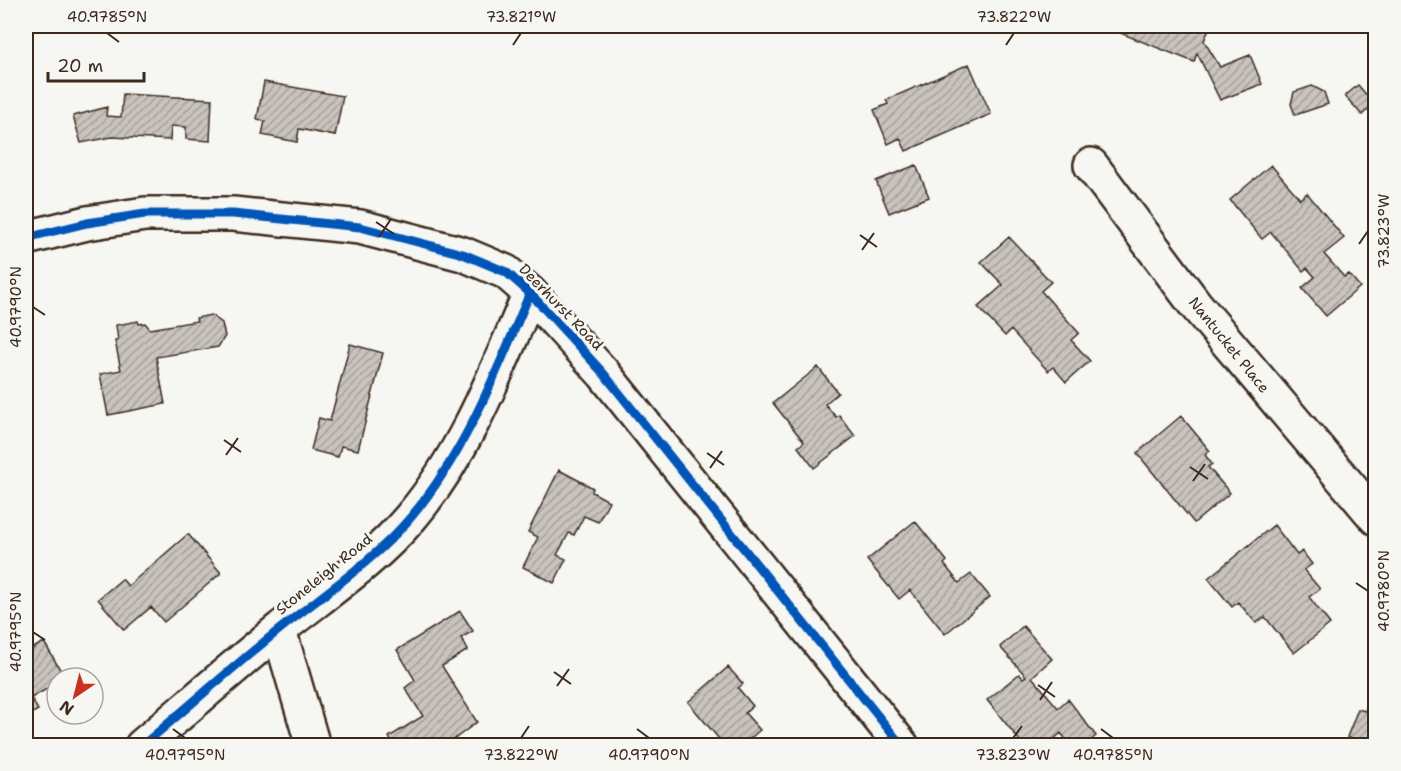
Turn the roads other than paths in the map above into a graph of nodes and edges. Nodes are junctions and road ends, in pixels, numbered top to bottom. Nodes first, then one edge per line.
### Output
1 (1091, 165) dead end
2 (26, 238) edge
3 (530, 293) junction
4 (1376, 518) edge
5 (279, 630) junction
6 (141, 746) edge
7 (313, 746) edge
8 (902, 746) edge

1 - 4 street, Nantucket Place
2 - 3 street, Deerhurst Road
3 - 5 street, Stoneleigh Road
3 - 8 street, Deerhurst Road
5 - 6 street, Stoneleigh Road
5 - 7 street

